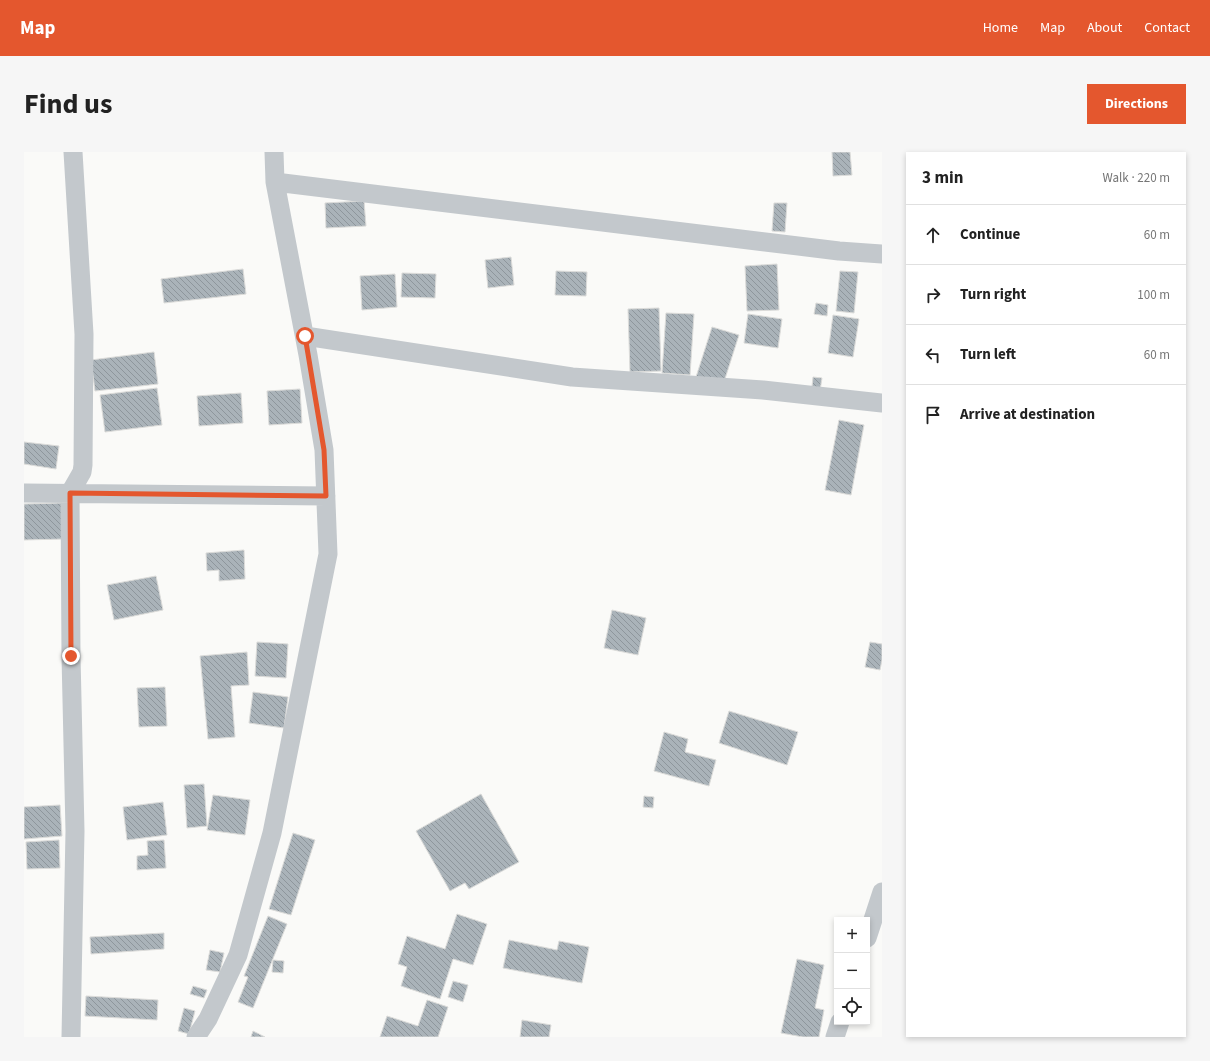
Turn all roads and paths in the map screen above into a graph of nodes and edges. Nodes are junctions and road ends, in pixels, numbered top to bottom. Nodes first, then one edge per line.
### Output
1 (73, 152) edge
2 (274, 152) edge
3 (275, 182) junction
4 (882, 254) edge
5 (305, 336) junction
6 (882, 403) edge
7 (24, 493) edge
8 (70, 493) junction
9 (326, 496) junction
10 (882, 892) edge
11 (870, 929) edge
12 (839, 1025) edge
13 (71, 1037) edge
14 (196, 1037) edge
15 (835, 1037) edge

1 - 8 street
2 - 3 street
3 - 4 street
3 - 5 street
5 - 6 street
5 - 9 street
7 - 8 street
8 - 9 street
8 - 13 street
9 - 14 street
10 - 11 street
12 - 15 street

